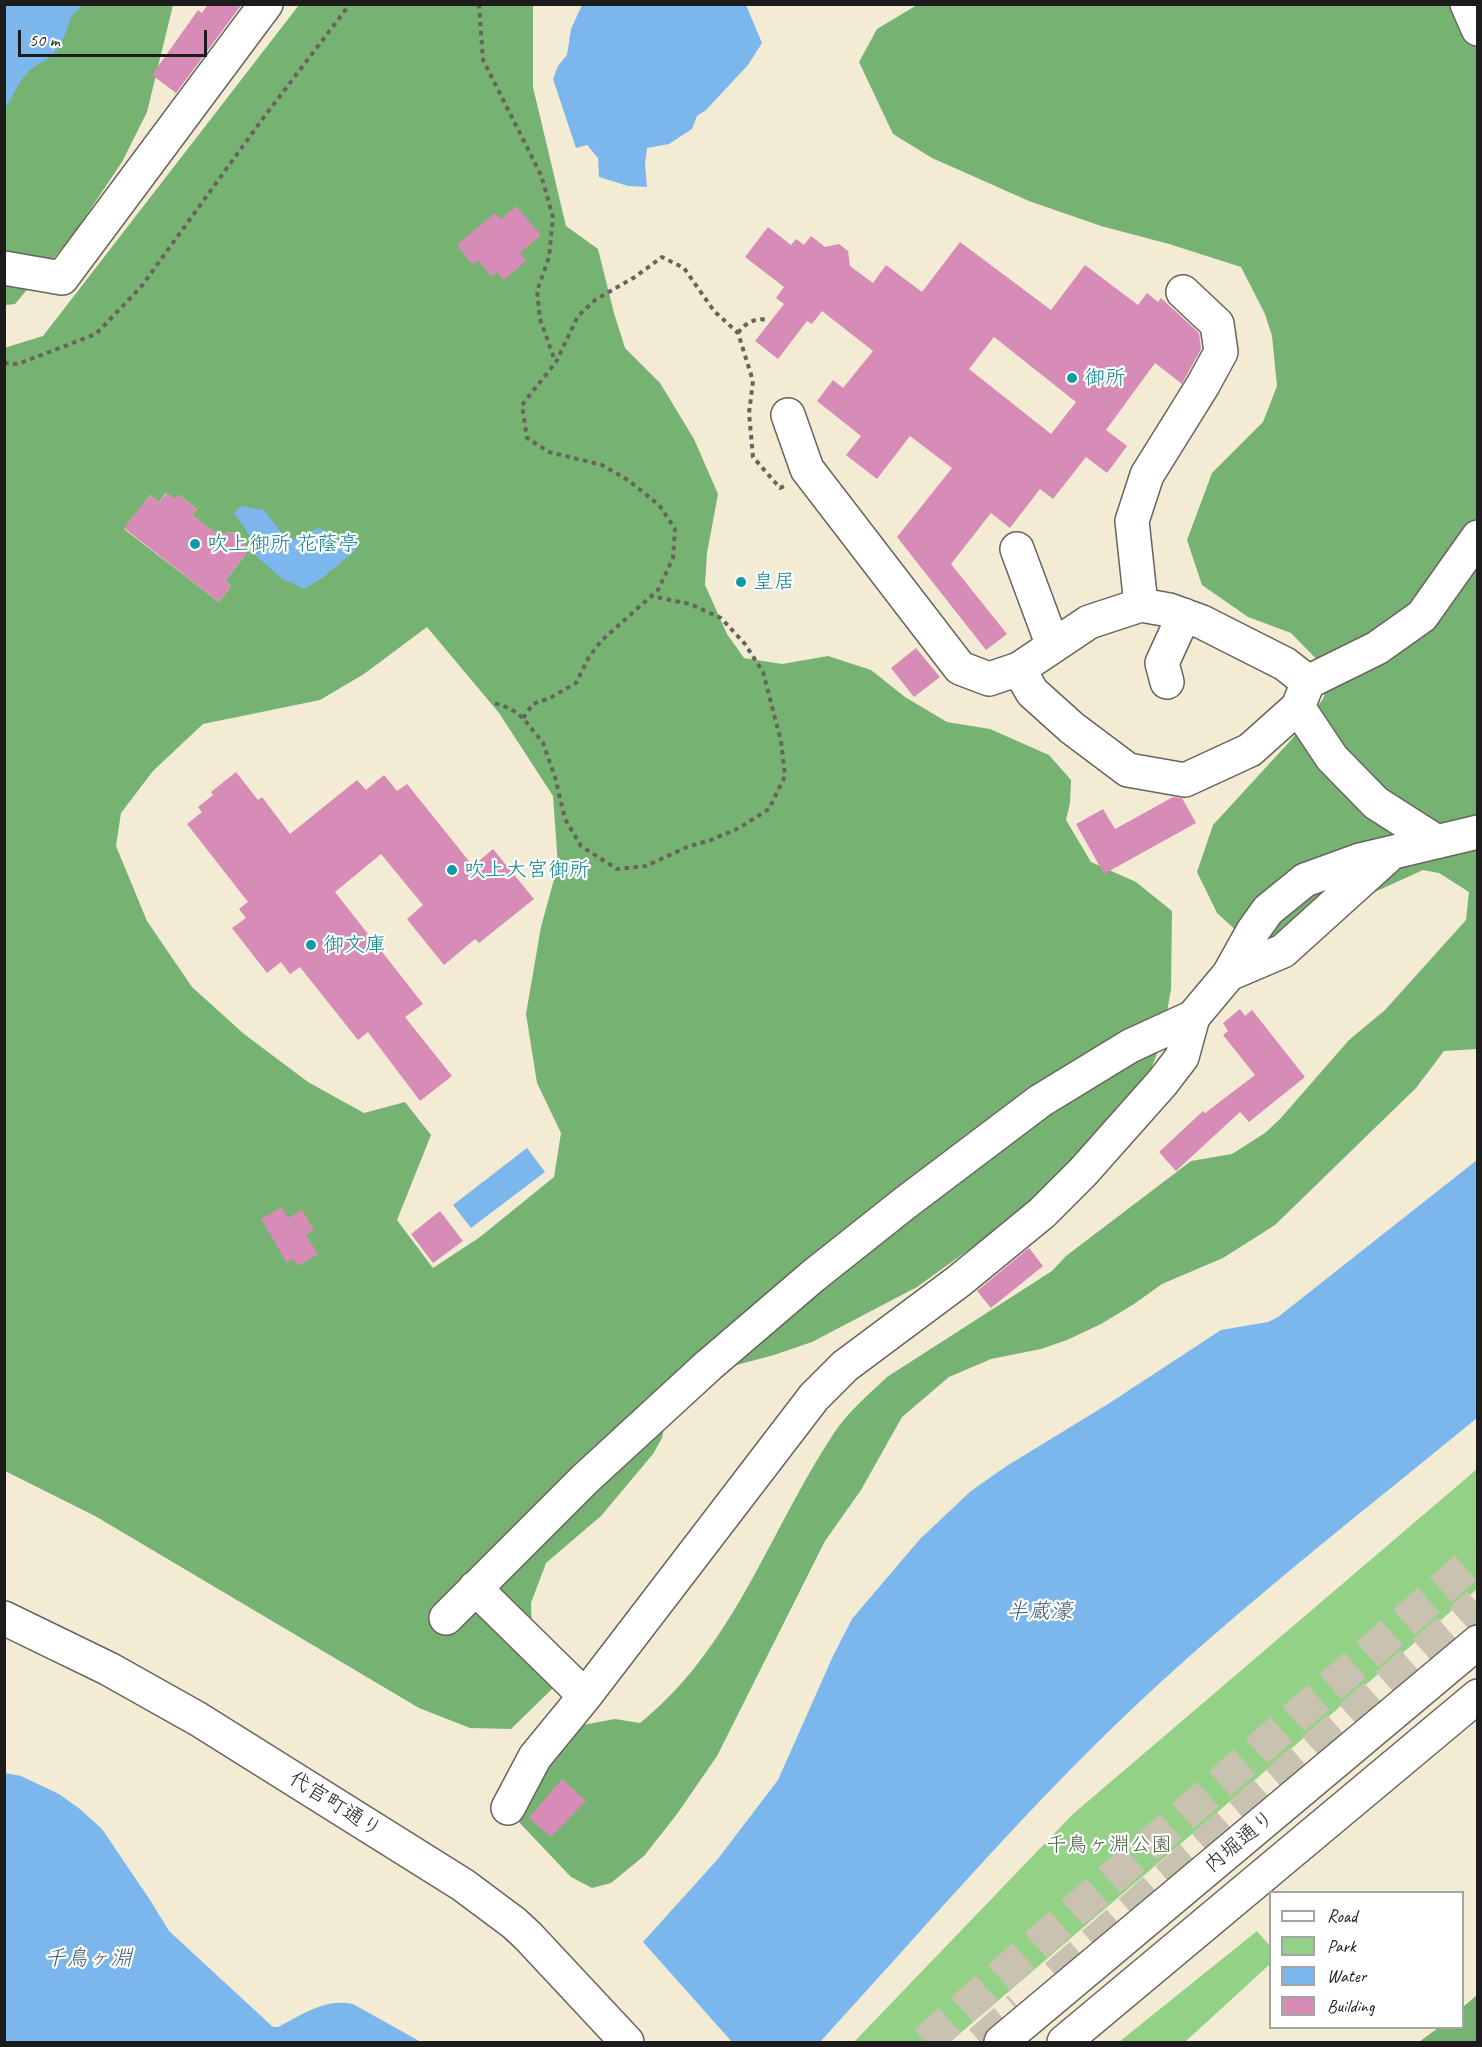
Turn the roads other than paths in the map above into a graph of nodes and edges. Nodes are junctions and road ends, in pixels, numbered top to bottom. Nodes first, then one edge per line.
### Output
1 (266, 4) edge
2 (1467, 4) edge
3 (1478, 29) edge
4 (4, 268) edge
5 (1183, 292) dead end
6 (788, 415) dead end
7 (1478, 537) edge
8 (1017, 549) dead end
9 (1141, 605) junction
10 (1184, 615) junction
11 (1053, 646) junction
12 (976, 650) dead end
13 (1008, 673) junction
14 (1167, 682) dead end
15 (1303, 694) junction
16 (1478, 832) edge
17 (1437, 842) junction
18 (1193, 1017) junction
19 (475, 1588) junction
20 (4, 1618) edge
21 (446, 1618) dead end
22 (1478, 1642) edge
23 (585, 1696) junction
24 (1478, 1696) edge
25 (507, 1808) dead end
26 (627, 2043) edge
27 (1001, 2043) edge
28 (1064, 2043) edge

1 - 4 main road
2 - 3 main road
5 - 9 main road
6 - 13 main road
7 - 15 main road
8 - 11 main road
9 - 10 main road
9 - 11 main road
10 - 14 main road
10 - 15 main road
11 - 13 main road
12 - 13 main road
13 - 15 main road
15 - 17 main road
16 - 17 main road
17 - 18 main road
18 - 19 main road
18 - 23 main road
19 - 21 main road
19 - 23 main road
20 - 26 main road, 代官町通り
22 - 27 main road, 内堀通り
23 - 25 main road
24 - 28 main road, 内堀通り

